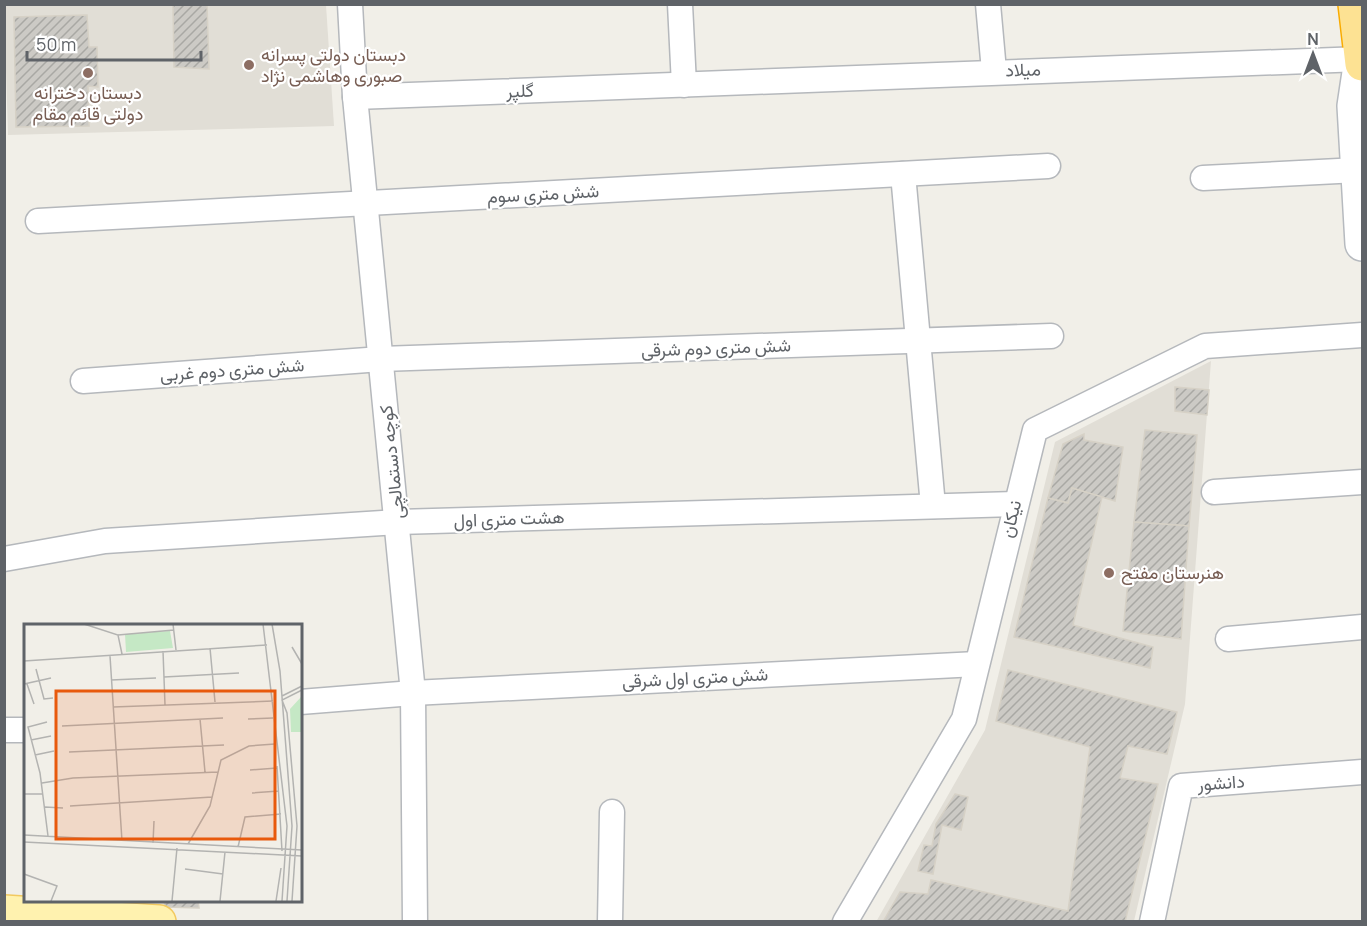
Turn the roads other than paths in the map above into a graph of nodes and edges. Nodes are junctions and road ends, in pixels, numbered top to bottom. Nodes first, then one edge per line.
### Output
1 (350, 4) edge
2 (680, 4) edge
3 (988, 4) edge
4 (1355, 4) edge
5 (1362, 62) edge
6 (994, 71) junction
7 (684, 85) junction
8 (355, 98) junction
9 (1047, 166) dead end
10 (1358, 170) junction
11 (903, 174) junction
12 (1203, 178) dead end
13 (366, 204) junction
14 (38, 221) dead end
15 (1362, 244) edge
16 (1362, 335) edge
17 (1052, 336) dead end
18 (918, 341) junction
19 (381, 359) junction
20 (83, 381) dead end
21 (1362, 482) edge
22 (1214, 492) dead end
23 (1015, 504) junction
24 (933, 506) junction
25 (398, 522) junction
26 (4, 559) edge
27 (1362, 627) edge
28 (1228, 639) dead end
29 (977, 664) junction
30 (413, 693) junction
31 (302, 702) edge
32 (4, 730) edge
33 (24, 730) edge
34 (1362, 772) edge
35 (612, 812) dead end
36 (4, 912) edge
37 (159, 921) edge
38 (415, 921) edge
39 (610, 921) edge
40 (845, 921) edge
41 (1152, 921) edge

1 - 8 street, کوچه دستمالچی
2 - 7 street
3 - 6 street
4 - 5 highway
5 - 6 street, میلاد
5 - 10 street
6 - 7 street, میلاد
7 - 8 street, گلپر
8 - 13 street, کوچه دستمالچی
9 - 11 street, شش متری سوم
10 - 12 street
10 - 15 street
11 - 13 street, شش متری سوم
11 - 18 street
13 - 14 street, شش متری سوم
13 - 19 street, کوچه دستمالچی
16 - 23 street, نیکان
17 - 18 street, شش متری دوم شرقی
18 - 19 street, شش متری دوم شرقی
18 - 24 street
19 - 20 street, شش متری دوم غربی
19 - 25 street, کوچه دستمالچی
21 - 22 street
23 - 24 street, هشت متری اول
23 - 29 street, نیکان
24 - 25 street, هشت متری اول
25 - 26 street, هشت متری اول
25 - 30 street, کوچه دستمالچی
27 - 28 street
29 - 30 street, شش متری اول شرقی
29 - 40 street, نیکان
30 - 31 street, شش متری اول شرقی
30 - 38 street, کوچه دستمالچی
32 - 33 street
34 - 41 street, دانشور
35 - 39 street
36 - 37 main road

